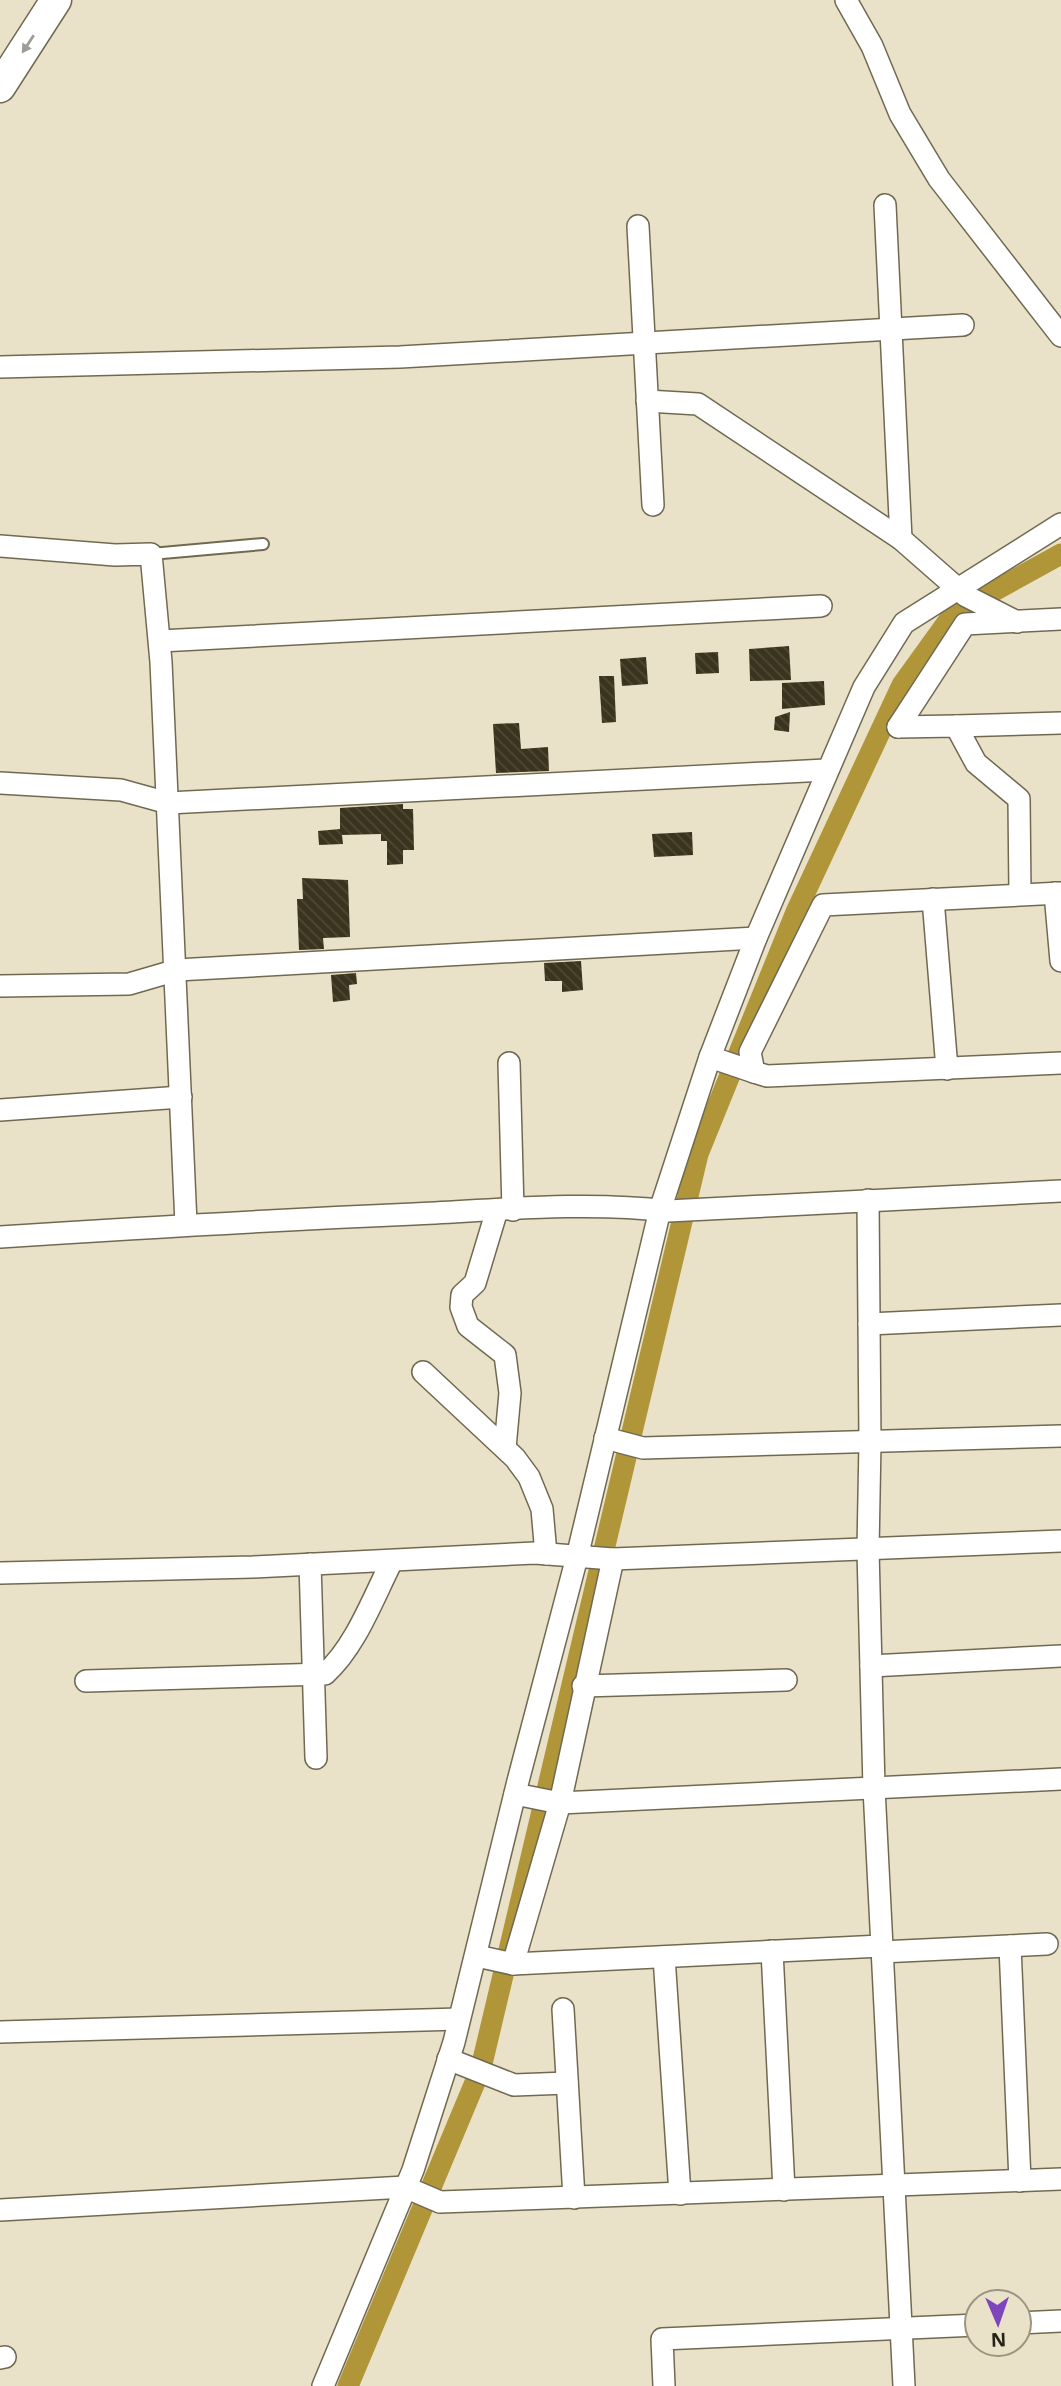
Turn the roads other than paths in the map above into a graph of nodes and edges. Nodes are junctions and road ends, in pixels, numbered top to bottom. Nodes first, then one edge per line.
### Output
1 (56, 0) edge
2 (846, 0) edge
3 (0, 87) edge
4 (885, 205) dead end
5 (638, 226) dead end
6 (964, 325) dead end
7 (892, 329) junction
8 (1061, 336) edge
9 (644, 343) junction
10 (0, 367) edge
11 (647, 401) junction
12 (653, 505) dead end
13 (1061, 524) edge
14 (901, 539) junction
15 (263, 544) dead end
16 (0, 546) edge
17 (151, 554) junction
18 (969, 597) junction
19 (821, 606) dead end
20 (1061, 619) edge
21 (1017, 622) junction
22 (160, 641) junction
23 (1061, 723) edge
24 (956, 726) junction
25 (827, 770) junction
26 (0, 783) edge
27 (168, 803) junction
28 (1058, 893) edge
29 (1020, 894) junction
30 (933, 899) junction
31 (756, 938) junction
32 (1061, 961) edge
33 (177, 970) junction
34 (0, 986) edge
35 (509, 1063) dead end
36 (1061, 1063) edge
37 (733, 1064) junction
38 (947, 1069) junction
39 (181, 1097) junction
40 (0, 1110) edge
41 (1061, 1191) edge
42 (867, 1200) junction
43 (505, 1210) junction
44 (664, 1211) junction
45 (186, 1224) junction
46 (0, 1237) edge
47 (1061, 1315) edge
48 (869, 1324) junction
49 (424, 1372) dead end
50 (1061, 1436) edge
51 (870, 1442) junction
52 (624, 1443) junction
53 (505, 1448) junction
54 (1061, 1541) edge
55 (867, 1550) junction
56 (546, 1554) junction
57 (584, 1558) junction
58 (612, 1559) junction
59 (392, 1561) junction
60 (310, 1564) junction
61 (0, 1573) edge
62 (1061, 1656) edge
63 (871, 1666) junction
64 (314, 1675) junction
65 (786, 1680) dead end
66 (86, 1681) dead end
67 (583, 1686) junction
68 (316, 1758) dead end
69 (1061, 1779) edge
70 (874, 1788) junction
71 (522, 1795) junction
72 (560, 1803) junction
73 (1047, 1944) dead end
74 (1010, 1946) junction
75 (881, 1949) junction
76 (772, 1951) junction
77 (664, 1956) junction
78 (484, 1958) junction
79 (513, 1964) junction
80 (563, 2009) dead end
81 (459, 2019) junction
82 (0, 2032) edge
83 (458, 2063) junction
84 (567, 2083) junction
85 (1061, 2179) edge
86 (1020, 2181) junction
87 (895, 2186) junction
88 (412, 2190) junction
89 (784, 2190) junction
90 (680, 2194) junction
91 (574, 2198) junction
92 (0, 2210) edge
93 (1061, 2321) edge
94 (1033, 2322) edge
95 (963, 2326) edge
96 (900, 2329) junction
97 (323, 2386) edge
98 (663, 2386) edge
99 (904, 2386) edge

1 -> 3 main road
2 - 8 street
4 - 7 street
5 - 9 street
6 - 7 street
7 - 9 street
7 - 14 street
9 - 10 street
9 - 11 street
11 - 12 street
11 - 14 street
13 - 18 street
14 - 18 street
15 - 17 lane
16 - 17 street
17 - 22 street
18 - 21 street
18 - 25 street
19 - 22 street
20 - 21 street
21 - 24 street
22 - 27 street
23 - 24 street
24 - 29 street
25 - 27 street
25 - 31 street
26 - 27 street
27 - 33 street
28 - 29 street
28 - 32 street
29 - 30 street
30 - 37 street
30 - 38 street
31 - 33 street
31 - 37 street
33 - 34 street
33 - 39 street
35 - 43 street
36 - 38 street
37 - 38 street
37 - 44 street
39 - 40 street
39 - 45 street
41 - 42 street
42 - 44 street
42 - 48 street
43 - 44 street
43 - 45 street
43 - 53 street
44 - 52 street
45 - 46 street
47 - 48 street
48 - 51 street
49 - 53 street
50 - 51 street
51 - 52 street
51 - 55 street
52 - 57 street
53 - 56 street
54 - 55 street
55 - 58 street
55 - 63 street
56 - 57 street
56 - 59 street
57 - 58 street
57 - 71 street
58 - 67 street
59 - 60 street
59 - 64 street
60 - 61 street
60 - 64 street
62 - 63 street
63 - 70 street
64 - 66 street
64 - 68 street
65 - 67 street
67 - 72 street
69 - 70 street
70 - 72 street
70 - 75 street
71 - 72 street
71 - 78 street
72 - 79 street
73 - 74 street
74 - 75 street
74 - 86 street
75 - 76 street
75 - 87 street
76 - 77 street
76 - 89 street
77 - 79 street
77 - 90 street
78 - 79 street
78 - 81 street
80 - 84 street
81 - 82 street
81 - 83 street
83 - 84 street
83 - 88 street
84 - 91 street
85 - 86 street
86 - 87 street
87 - 89 street
87 - 96 street
88 - 91 street
88 - 92 street
88 - 97 street
89 - 90 street
90 - 91 street
93 - 94 street
95 - 96 street
96 - 98 street
96 - 99 street

